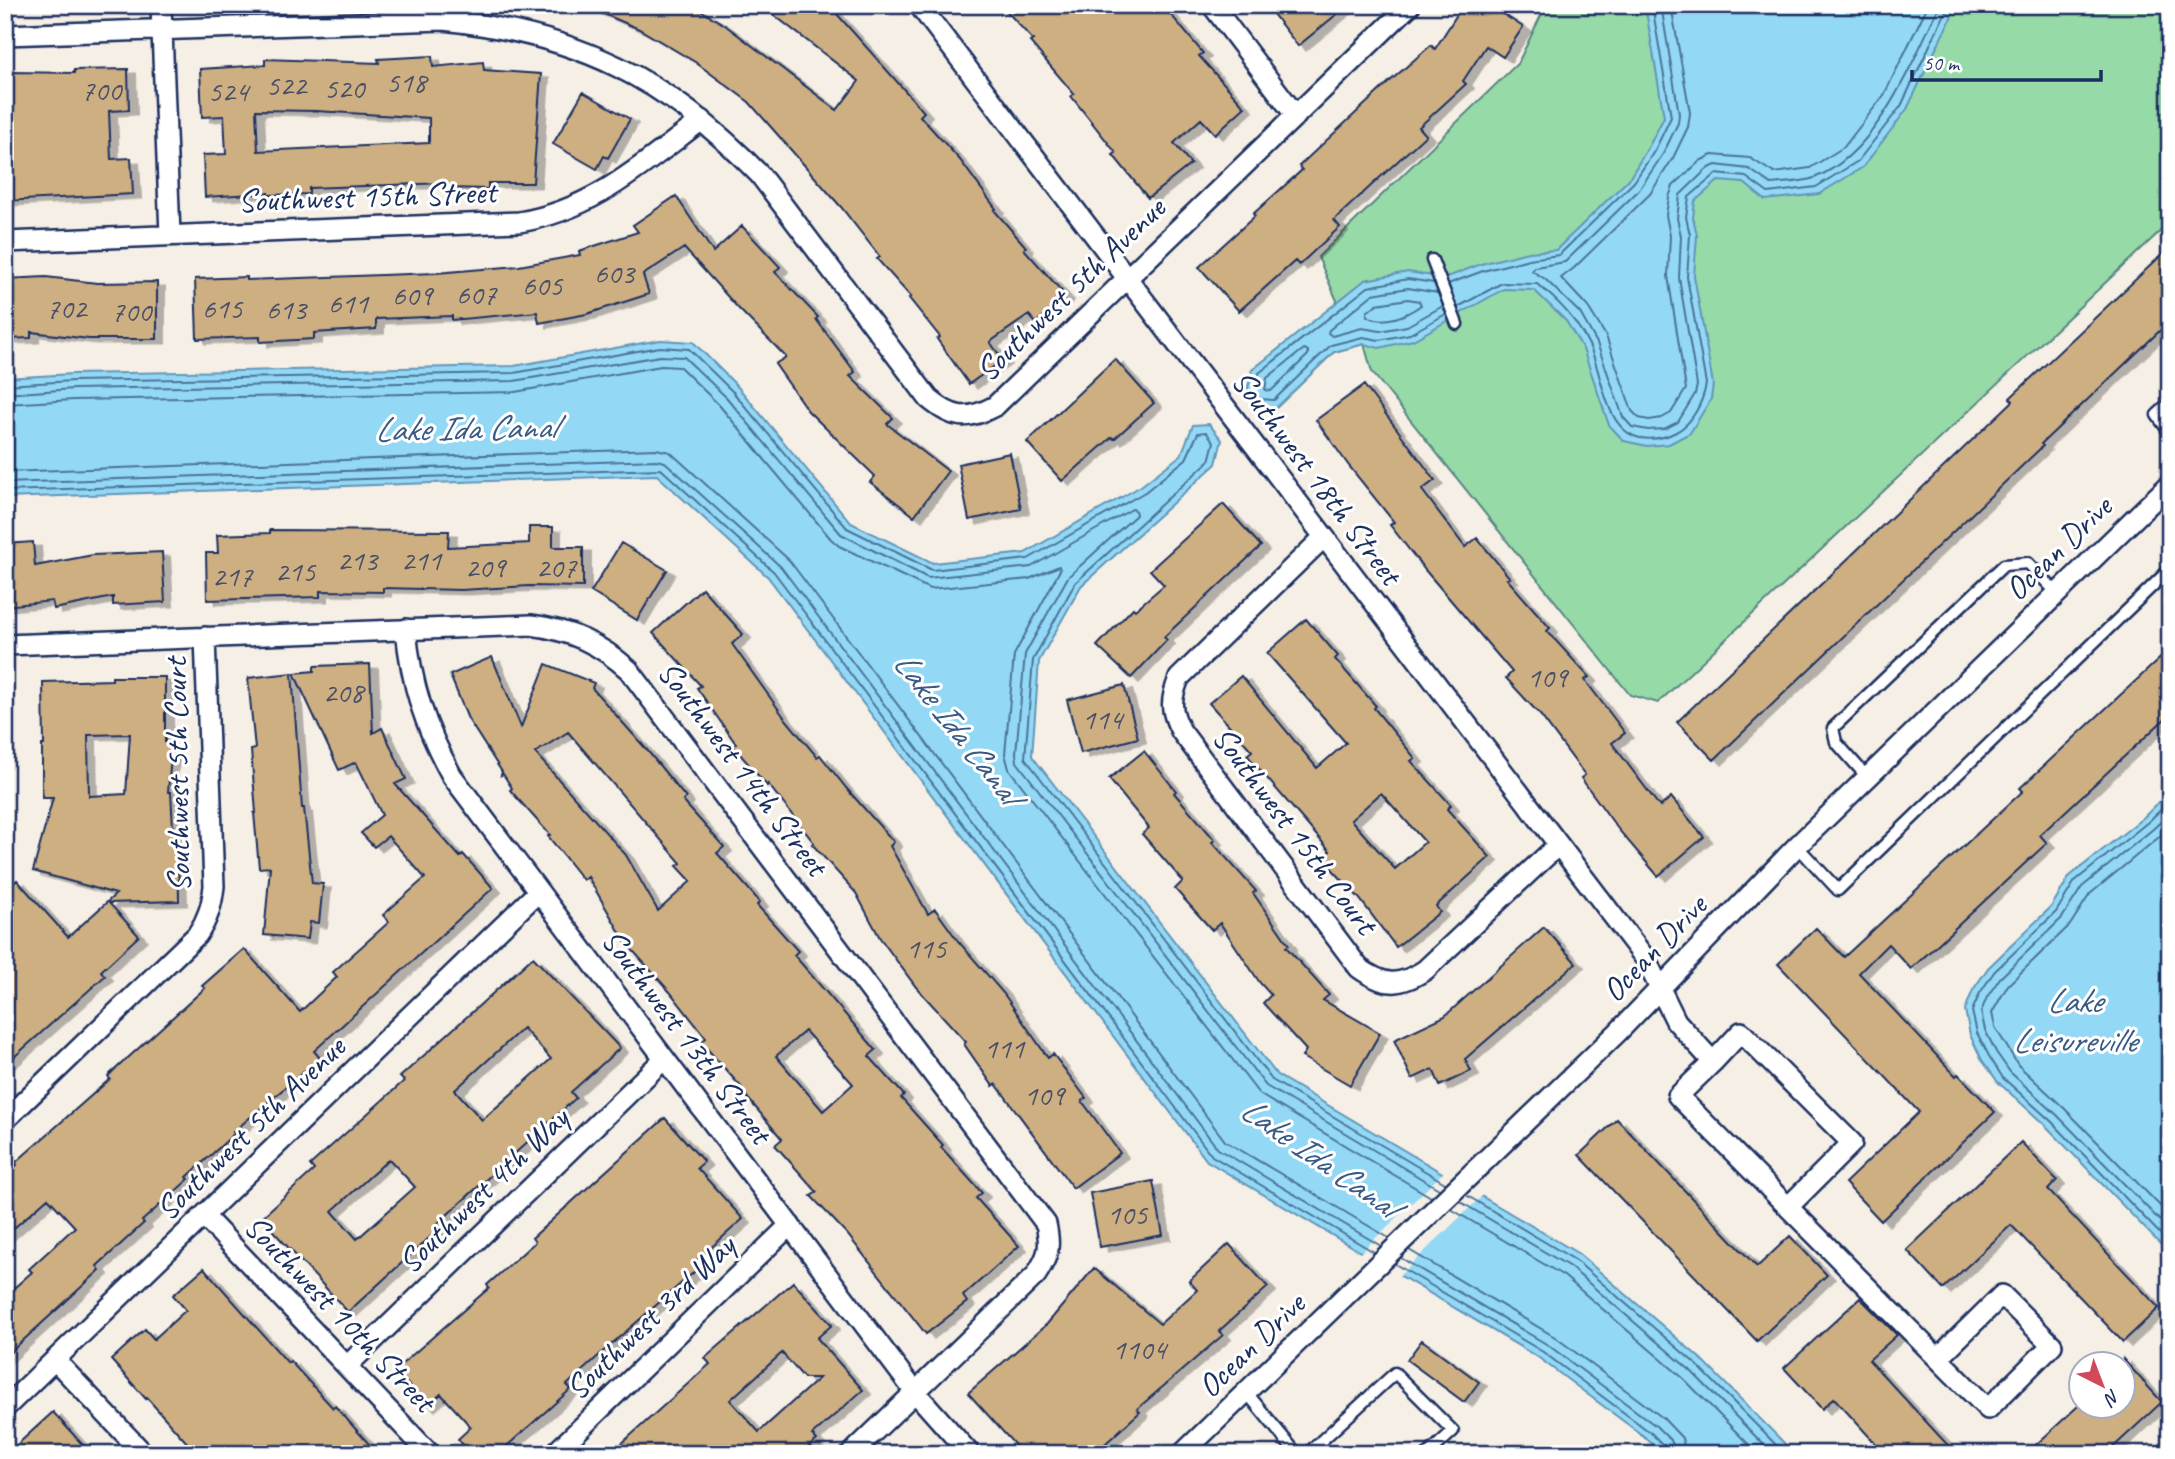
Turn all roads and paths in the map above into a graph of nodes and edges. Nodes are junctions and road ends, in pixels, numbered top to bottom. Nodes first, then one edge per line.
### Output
1 (161, 5) edge
2 (919, 5) edge
3 (1212, 5) edge
4 (1410, 5) edge
5 (162, 29) junction
6 (5, 35) edge
7 (1296, 116) junction
8 (702, 120) junction
9 (170, 235) junction
10 (5, 242) edge
11 (1432, 260) dead end
12 (1127, 279) junction
13 (1457, 324) dead end
14 (2170, 402) edge
15 (2170, 433) edge
16 (2170, 484) edge
17 (1323, 538) junction
18 (2170, 569) edge
19 (2057, 593) junction
20 (406, 629) junction
21 (205, 637) junction
22 (5, 645) edge
23 (1867, 777) junction
24 (1558, 845) junction
25 (1797, 846) junction
26 (538, 892) junction
27 (1660, 989) junction
28 (664, 1059) junction
29 (1713, 1062) junction
30 (5, 1120) edge
31 (1788, 1208) junction
32 (204, 1216) junction
33 (790, 1225) junction
34 (1938, 1358) junction
35 (55, 1360) junction
36 (347, 1366) junction
37 (915, 1392) junction
38 (1247, 1393) junction
39 (5, 1408) edge
40 (145, 1454) edge
41 (430, 1454) edge
42 (554, 1454) edge
43 (851, 1454) edge
44 (970, 1454) edge
45 (1182, 1454) edge
46 (1297, 1454) edge
47 (1307, 1454) edge
48 (1428, 1454) edge

1 - 5 street
2 - 12 street, Southwest 18th Street
3 - 7 street
4 - 7 street, Southwest 5th Avenue
5 - 6 street, Southwest 5th Avenue
5 - 8 street, Southwest 5th Avenue
5 - 9 street
7 - 12 street, Southwest 5th Avenue
8 - 9 street, Southwest 15th Street
8 - 12 street, Southwest 5th Avenue
9 - 10 street, Southwest 15th Street
11 - 13 lane
12 - 17 street, Southwest 18th Street
14 - 15 lane
16 - 19 street, Ocean Drive
17 - 24 street, Southwest 18th Street
17 - 24 street, Southwest 15th Court
18 - 25 lane
19 - 23 street, Ocean Drive
19 - 23 lane
20 - 21 street, Southwest 14th Street
20 - 26 street, Southwest 13th Street
20 - 37 street, Southwest 14th Street
21 - 22 street, Southwest 14th Street
21 - 30 street, Southwest 5th Court
23 - 25 street, Ocean Drive
24 - 27 street, Southwest 18th Street
25 - 27 street, Ocean Drive
26 - 28 street, Southwest 13th Street
26 - 32 street, Southwest 5th Avenue
27 - 29 street, Southwest 18th Street
27 - 38 street, Ocean Drive
28 - 33 street, Southwest 13th Street
28 - 36 street, Southwest 4th Way
29 - 31 street
29 - 31 street
31 - 34 street
32 - 35 street, Southwest 5th Avenue
32 - 36 street, Southwest 10th Street
33 - 37 street, Southwest 13th Street
33 - 42 street, Southwest 3rd Way
34 - 34 street
35 - 39 street, Southwest 5th Avenue
35 - 40 street
36 - 41 street, Southwest 10th Street
37 - 43 street
37 - 44 street, Southwest 13th Street
38 - 45 street, Ocean Drive
38 - 46 lane
47 - 48 lane

